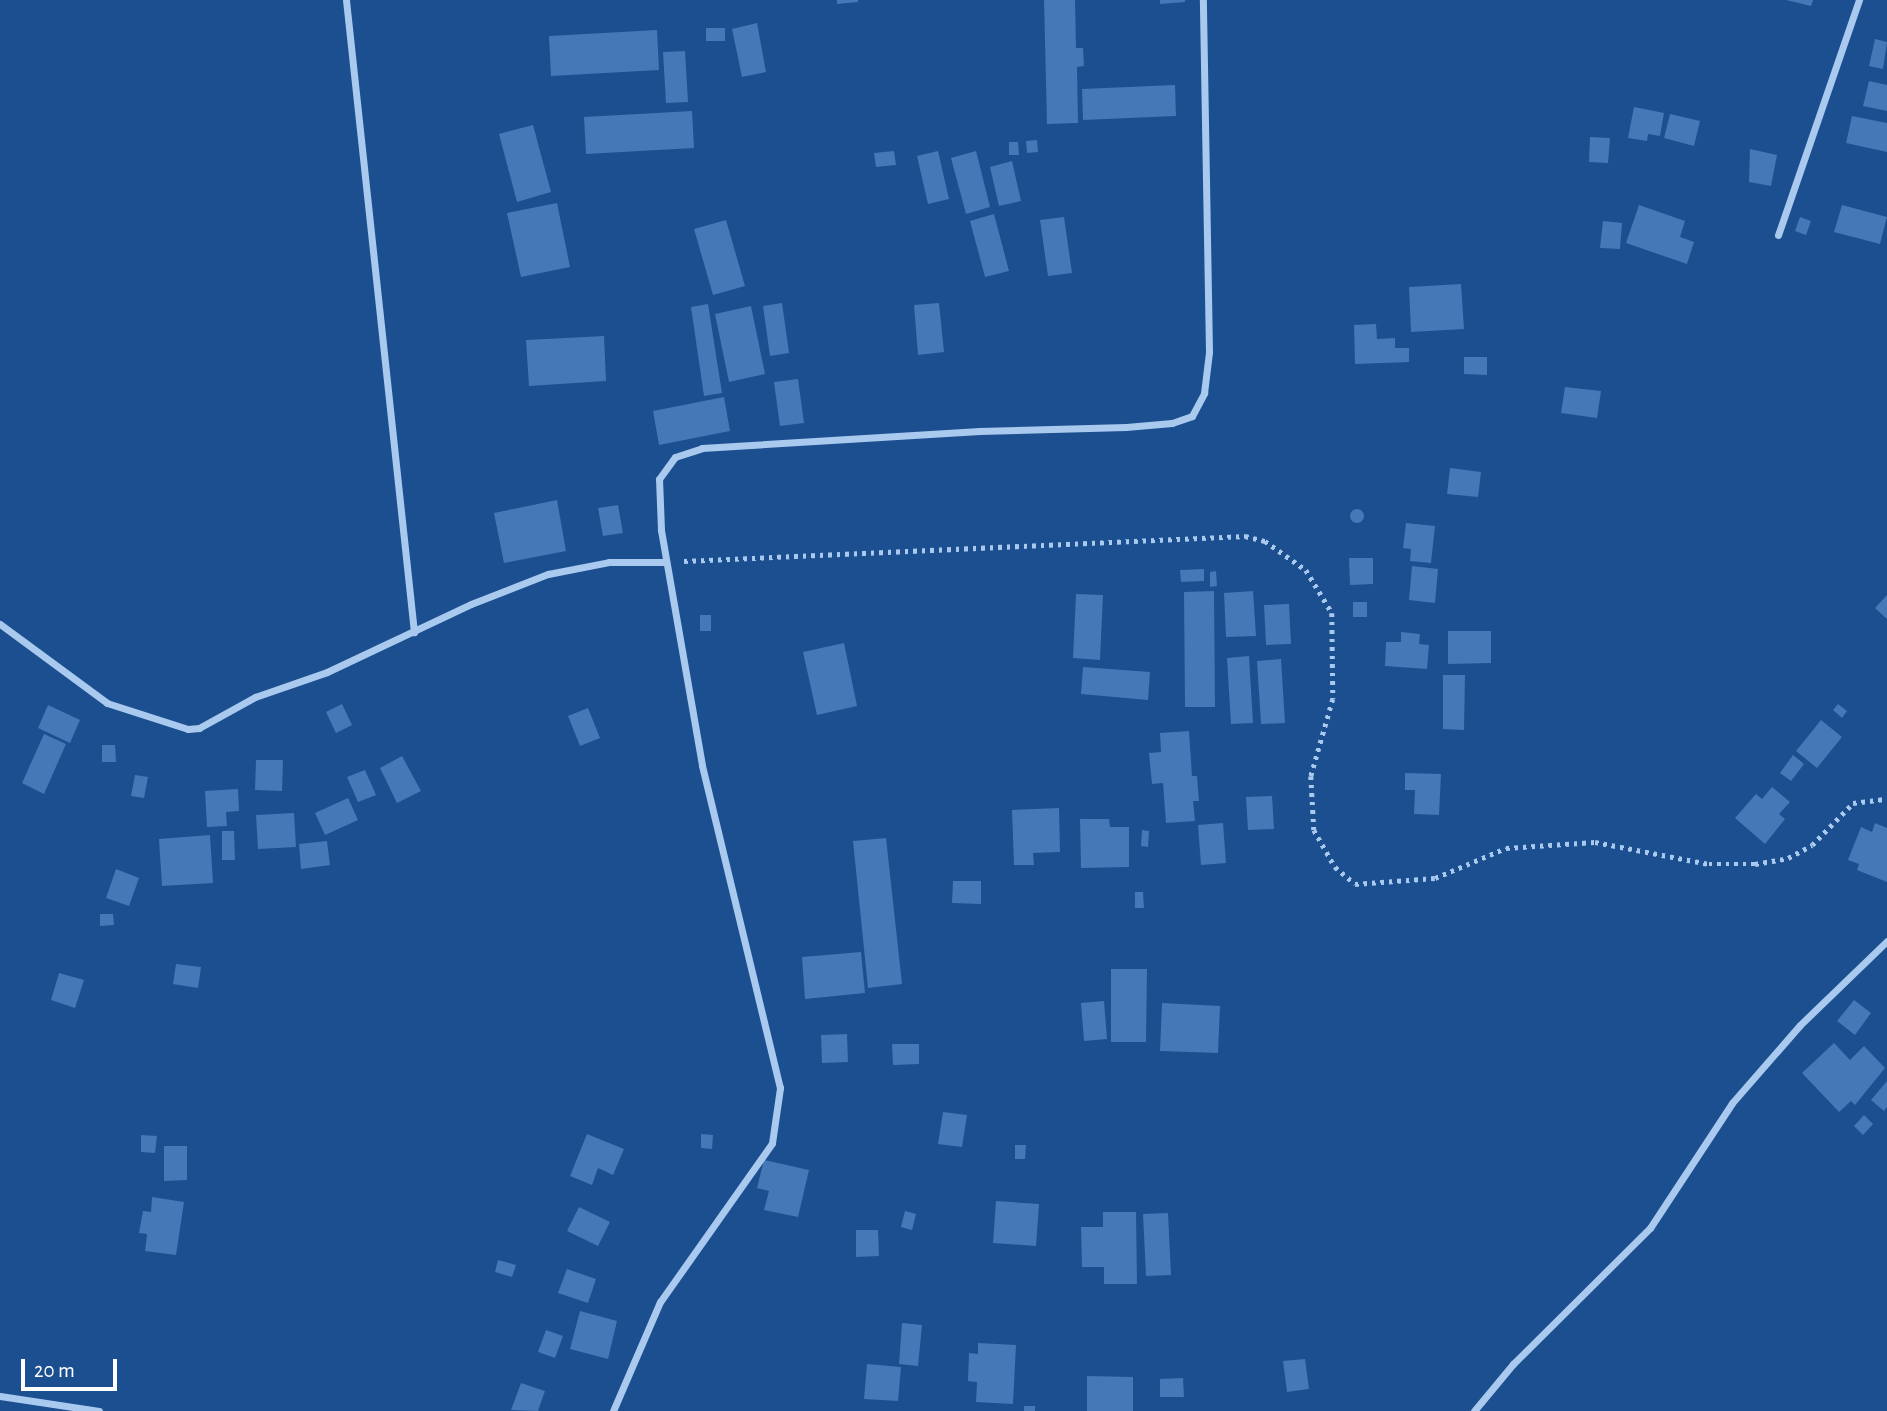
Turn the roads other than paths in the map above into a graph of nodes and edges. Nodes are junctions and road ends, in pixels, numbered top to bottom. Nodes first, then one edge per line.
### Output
1 (346, 0) edge
2 (1203, 0) edge
3 (1859, 0) edge
4 (1778, 235) dead end
5 (666, 562) junction
6 (0, 624) edge
7 (414, 632) junction
8 (1887, 940) edge
9 (0, 1396) edge
10 (99, 1411) edge
11 (612, 1411) edge
12 (1474, 1411) edge

1 - 7 street
2 - 5 street
3 - 4 street
5 - 7 street
5 - 11 street
6 - 7 street
8 - 12 street
9 - 10 street

